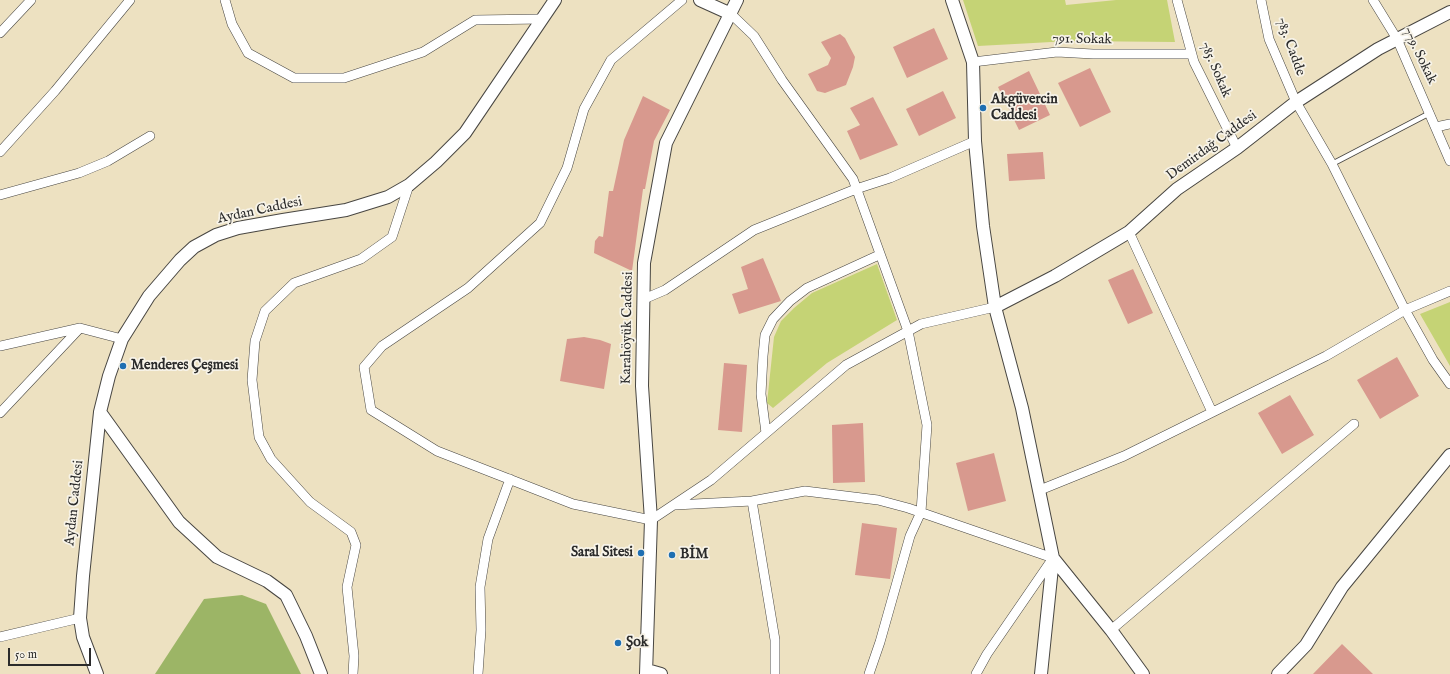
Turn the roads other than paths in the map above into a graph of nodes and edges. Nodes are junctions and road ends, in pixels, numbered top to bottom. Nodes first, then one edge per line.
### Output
1 (31, 0) edge
2 (130, 0) edge
3 (225, 0) edge
4 (555, 0) edge
5 (682, 0) edge
6 (700, 0) edge
7 (737, 0) edge
8 (952, 0) edge
9 (1177, 0) edge
10 (1261, 0) edge
11 (1372, 0) edge
12 (1450, 12) edge
13 (731, 14) junction
14 (542, 19) junction
15 (0, 33) edge
16 (1397, 39) junction
17 (1191, 54) junction
18 (973, 62) junction
19 (1296, 102) junction
20 (1430, 113) junction
21 (1450, 124) edge
22 (1436, 127) junction
23 (150, 136) dead end
24 (975, 141) junction
25 (1237, 148) junction
26 (0, 152) edge
27 (1450, 161) edge
28 (1332, 164) junction
29 (408, 185) junction
30 (856, 189) junction
31 (0, 195) edge
32 (1129, 232) junction
33 (879, 255) junction
34 (1450, 291) edge
35 (644, 299) junction
36 (995, 307) junction
37 (1405, 310) junction
38 (80, 328) junction
39 (908, 331) junction
40 (122, 339) junction
41 (0, 346) edge
42 (1450, 384) edge
43 (100, 412) junction
44 (1212, 412) junction
45 (0, 413) edge
46 (1354, 424) dead end
47 (766, 433) junction
48 (1450, 455) edge
49 (510, 479) junction
50 (1040, 490) junction
51 (752, 501) junction
52 (675, 505) junction
53 (921, 512) junction
54 (651, 520) junction
55 (1053, 558) junction
56 (80, 618) junction
57 (1111, 630) junction
58 (0, 637) edge
59 (647, 672) edge
60 (97, 674) edge
61 (321, 674) edge
62 (353, 674) edge
63 (478, 674) edge
64 (661, 674) edge
65 (775, 674) edge
66 (869, 674) edge
67 (976, 674) edge
68 (1041, 674) edge
69 (1143, 674) edge
70 (1278, 674) edge

1 - 15 street
2 - 26 street
3 - 14 street
4 - 14 street, Aydan Caddesi
5 - 49 street
6 - 13 street
7 - 13 street, Karahöyük Caddesi
8 - 18 street
9 - 17 street, 785. Sokak
10 - 19 street, 783. Cadde
11 - 16 street, 779. Sokak
12 - 16 street, Demirdağ Caddesi
13 - 30 street
13 - 35 street, Karahöyük Caddesi
14 - 29 street, Aydan Caddesi
16 - 19 street, Demirdağ Caddesi
16 - 20 street, 779. Sokak
17 - 18 street, 791. Sokak
17 - 25 street, 785. Sokak
18 - 24 street
19 - 25 street, Demirdağ Caddesi
19 - 28 street, 783. Cadde
20 - 22 street, 779. Sokak
20 - 28 lane
21 - 22 street
22 - 27 street, 779. Sokak
23 - 31 street
24 - 30 street
24 - 36 street
25 - 32 street, Demirdağ Caddesi
28 - 37 street, 783. Cadde
29 - 40 street, Aydan Caddesi
29 - 62 street
30 - 33 street
30 - 35 street
32 - 36 street, Demirdağ Caddesi
32 - 44 street
33 - 39 street
33 - 47 street
34 - 37 street
35 - 54 street, Karahöyük Caddesi
36 - 39 street
36 - 50 street
37 - 42 street, 783. Cadde
37 - 44 street
38 - 40 street
38 - 41 street
38 - 45 street
39 - 47 street
39 - 53 street
40 - 43 street, Aydan Caddesi
43 - 56 street, Aydan Caddesi
43 - 61 street
44 - 50 street
46 - 57 street
47 - 52 street
48 - 70 street
49 - 54 street
49 - 63 street
50 - 55 street
51 - 52 street
51 - 53 street
51 - 65 street
52 - 54 street
53 - 55 street
53 - 66 street
54 - 59 street, Karahöyük Caddesi
55 - 57 street
55 - 67 street
55 - 68 street
56 - 58 street
56 - 60 street, Aydan Caddesi
57 - 69 street
59 - 64 street

